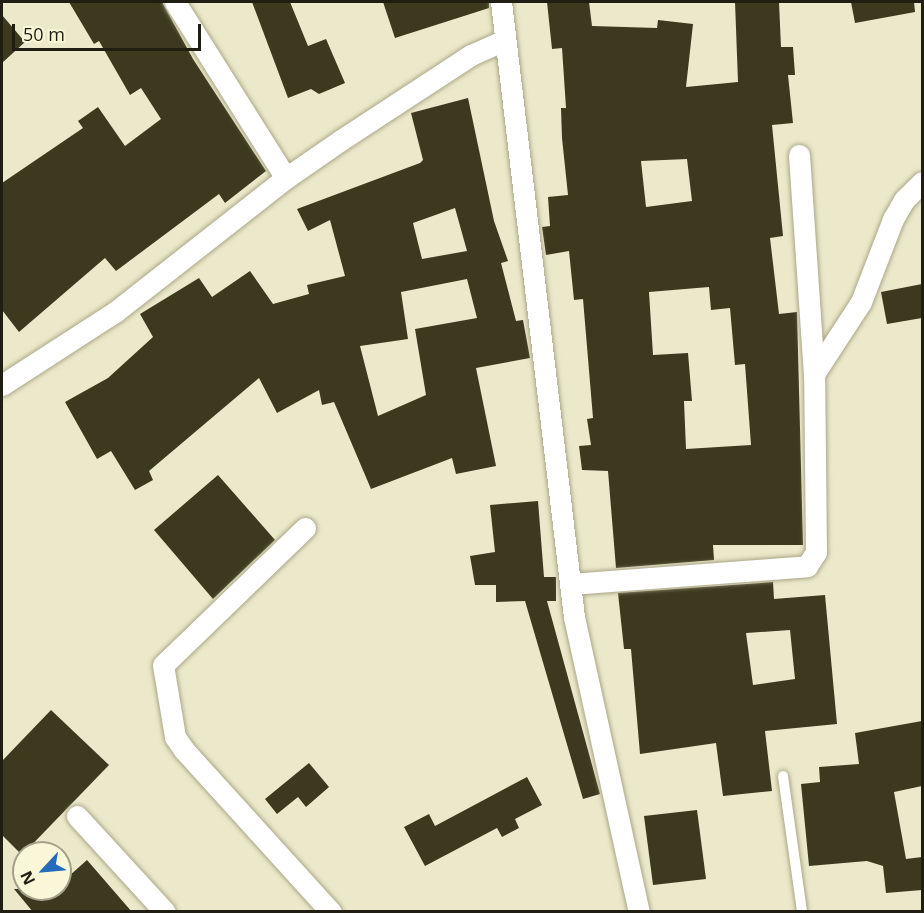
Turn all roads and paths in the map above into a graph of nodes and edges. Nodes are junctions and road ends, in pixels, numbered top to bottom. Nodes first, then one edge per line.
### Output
1 (175, 2) edge
2 (501, 2) edge
3 (503, 41) junction
4 (799, 155) dead end
5 (286, 178) junction
6 (922, 182) edge
7 (814, 374) junction
8 (5, 377) edge
9 (305, 528) dead end
10 (570, 584) junction
11 (783, 776) dead end
12 (77, 816) dead end
13 (165, 912) edge
14 (331, 912) edge
15 (639, 912) edge
16 (802, 912) edge

1 - 5 street
2 - 3 street
3 - 5 street
3 - 10 street
4 - 7 street
5 - 8 street
6 - 7 street
7 - 10 street
9 - 14 street
10 - 15 street
11 - 16 lane
12 - 13 street

